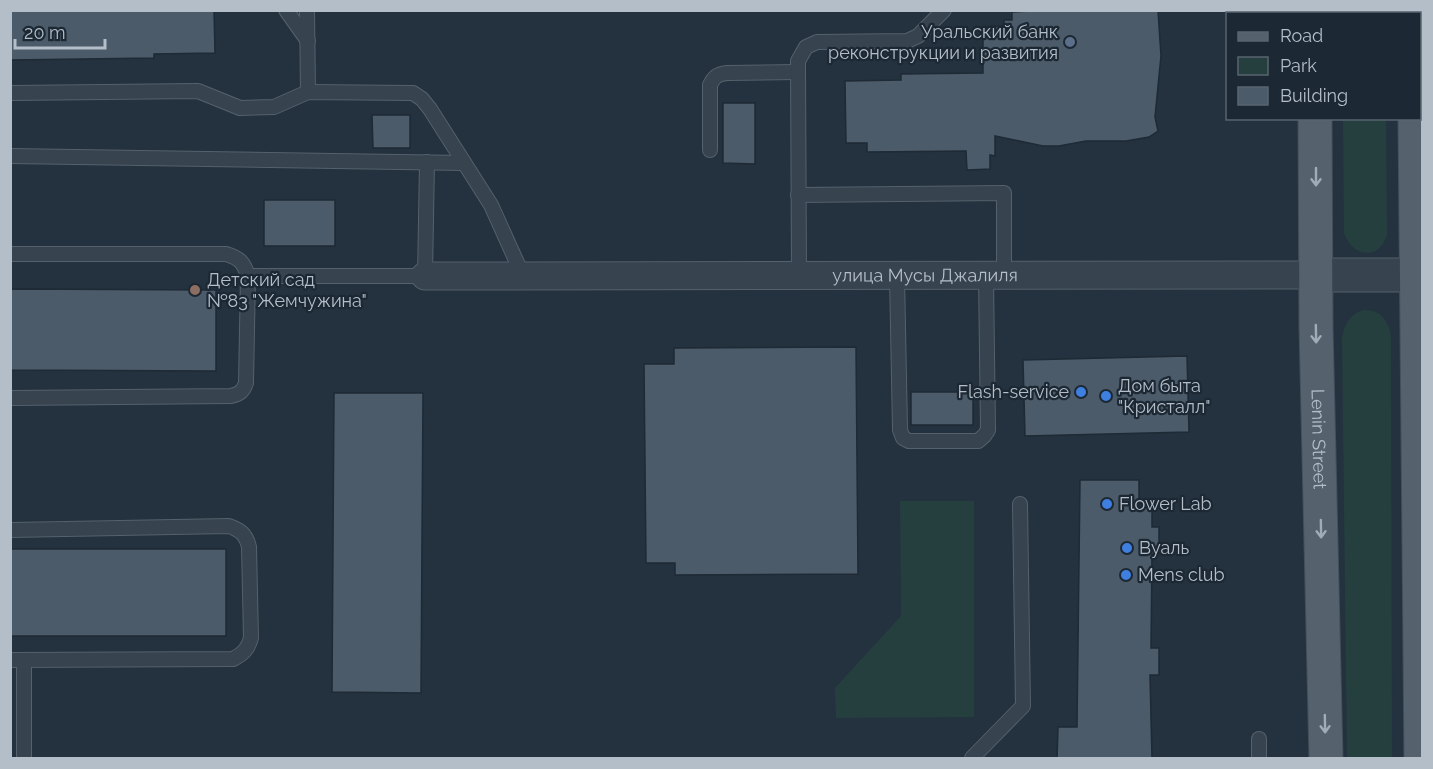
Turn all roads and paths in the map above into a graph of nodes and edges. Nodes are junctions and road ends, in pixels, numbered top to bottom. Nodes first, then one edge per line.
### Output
1 (286, 10) edge
2 (308, 10) edge
3 (944, 10) edge
4 (308, 41) junction
5 (797, 72) junction
6 (308, 92) junction
7 (10, 93) edge
8 (1315, 120) edge
9 (1415, 120) edge
10 (710, 150) dead end
11 (10, 156) edge
12 (427, 162) junction
13 (464, 163) junction
14 (798, 195) junction
15 (10, 254) edge
16 (1316, 275) junction
17 (1420, 275) edge
18 (248, 276) junction
19 (425, 276) junction
20 (523, 276) junction
21 (799, 276) junction
22 (897, 276) junction
23 (995, 277) junction
24 (10, 398) edge
25 (1020, 504) dead end
26 (10, 530) edge
27 (1421, 648) edge
28 (17, 660) edge
29 (1259, 739) dead end
30 (24, 759) edge
31 (972, 759) edge
32 (1259, 759) edge
33 (1326, 759) edge
34 (1421, 759) edge

1 - 4 lane
2 - 4 lane
3 - 5 lane
4 - 6 lane
5 - 10 lane
5 - 14 lane
6 - 7 lane
6 - 13 lane
8 -> 16 main road, Lenin Street
9 - 17 main road
11 - 12 lane
12 - 13 lane
12 - 19 lane
13 - 20 lane
14 - 21 lane
14 - 23 lane
15 - 18 lane
16 - 17 street, улица Мусы Джалиля
16 - 23 street, улица Мусы Джалиля
16 -> 33 main road, Lenin Street
17 - 27 main road
18 - 19 lane
18 - 24 lane
19 - 20 street, улица Мусы Джалиля
20 - 21 street, улица Мусы Джалиля
21 - 22 street, улица Мусы Джалиля
22 - 23 street, улица Мусы Джалиля
22 - 23 lane
25 - 31 lane
26 - 28 lane
27 - 34 main road
28 - 30 lane
29 - 32 lane

